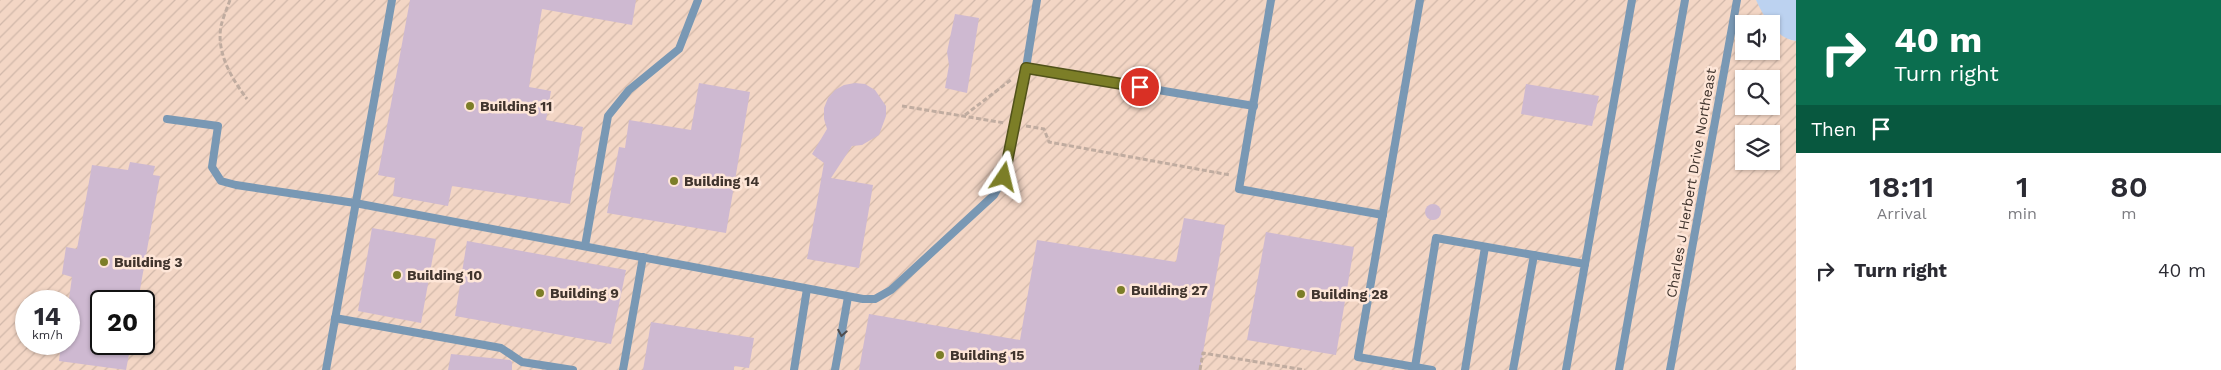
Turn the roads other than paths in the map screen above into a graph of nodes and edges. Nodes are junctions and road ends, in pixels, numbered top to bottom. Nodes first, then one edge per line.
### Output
1 (392, 0) edge
2 (698, 0) edge
3 (1037, 0) edge
4 (1271, 0) edge
5 (1420, 0) edge
6 (1632, 0) edge
7 (1684, 0) edge
8 (1737, 0) edge
9 (1026, 68) junction
10 (1254, 106) junction
11 (167, 119) dead end
12 (355, 203) junction
13 (1383, 215) junction
14 (585, 246) junction
15 (1485, 247) junction
16 (1534, 255) junction
17 (643, 257) junction
18 (1586, 264) junction
19 (806, 289) junction
20 (848, 297) junction
21 (335, 318) junction
22 (1415, 367) junction
23 (326, 370) edge
24 (573, 370) edge
25 (623, 370) edge
26 (794, 370) edge
27 (835, 370) edge
28 (1432, 370) edge
29 (1465, 370) edge
30 (1513, 370) edge
31 (1566, 370) edge
32 (1619, 370) edge
33 (1670, 370) edge

1 - 12 lane
2 - 14 lane
3 - 9 lane
4 - 10 lane
5 - 13 lane
6 - 18 lane
7 - 32 lane
8 - 33 lane, Charles J Herbert Drive Northeast
9 - 10 lane
9 - 20 lane
10 - 13 lane
11 - 12 lane
12 - 14 lane
12 - 21 lane
13 - 22 lane
14 - 17 lane
15 - 16 lane
15 - 22 lane
15 - 29 lane
16 - 18 lane
16 - 30 lane
17 - 19 lane
17 - 25 lane
18 - 31 lane
19 - 20 lane
19 - 26 lane
20 -> 27 lane
21 - 23 lane
21 - 24 lane
22 - 28 lane

